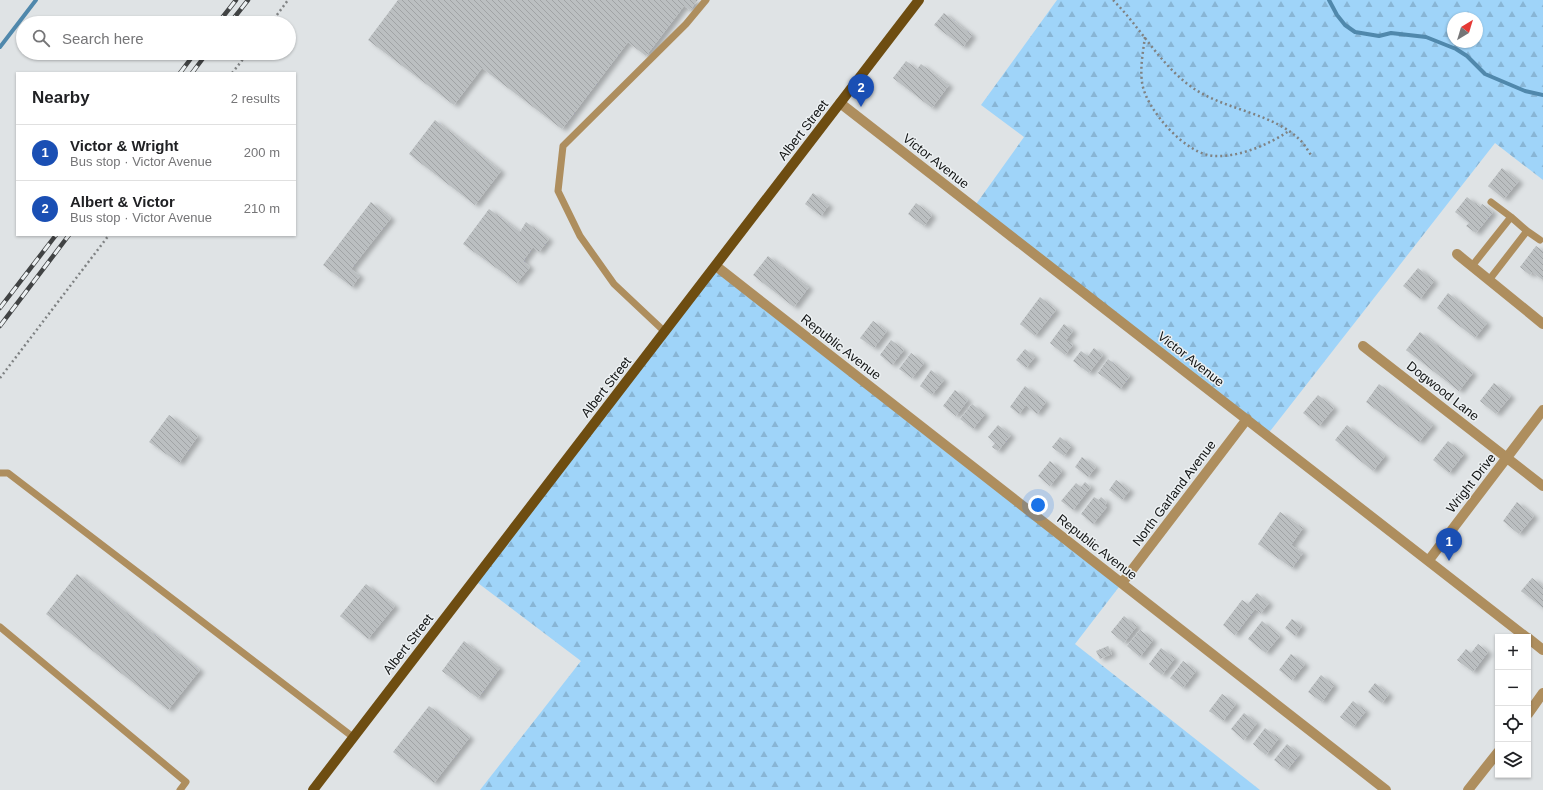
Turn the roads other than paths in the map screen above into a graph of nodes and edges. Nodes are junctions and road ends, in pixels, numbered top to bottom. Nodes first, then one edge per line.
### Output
1 (706, 0) edge
2 (919, 0) edge
3 (840, 103) junction
4 (1491, 202) dead end
5 (1511, 217) junction
6 (1527, 230) junction
7 (1540, 240) dead end
8 (1457, 254) dead end
9 (716, 266) junction
10 (1472, 266) junction
11 (1488, 280) junction
12 (1543, 324) edge
13 (665, 332) junction
14 (1363, 346) dead end
15 (1543, 410) edge
16 (1247, 419) junction
17 (1507, 458) junction
18 (0, 473) edge
19 (1543, 486) edge
20 (1429, 560) junction
21 (1122, 583) junction
22 (0, 627) edge
23 (1522, 634) edge
24 (1531, 641) edge
25 (1543, 650) edge
26 (1543, 693) edge
27 (1531, 710) edge
28 (354, 737) junction
29 (1495, 756) edge
30 (180, 790) edge
31 (312, 790) edge
32 (1386, 790) edge
33 (1468, 790) edge

1 - 13 lane
2 - 3 main road, Albert Street
3 - 9 main road, Albert Street
3 - 16 street, Victor Avenue
4 - 5 lane
5 - 6 lane
5 - 10 lane
6 - 7 lane
6 - 11 lane
8 - 10 street
9 - 13 main road, Albert Street
9 - 21 street, Republic Avenue
10 - 11 street
11 - 12 street
13 - 28 main road, Albert Street
14 - 17 street, Dogwood Lane
15 - 17 street
16 - 20 street, Victor Avenue
16 - 21 street, North Garland Avenue
17 - 19 street, Wright Drive
17 - 20 street, Wright Drive
18 - 28 lane
20 - 23 street, Victor Avenue
21 - 32 street, Republic Avenue
22 - 30 lane
24 - 25 street, Victor Avenue
26 - 27 street
28 - 31 main road, Albert Street
29 - 33 street

